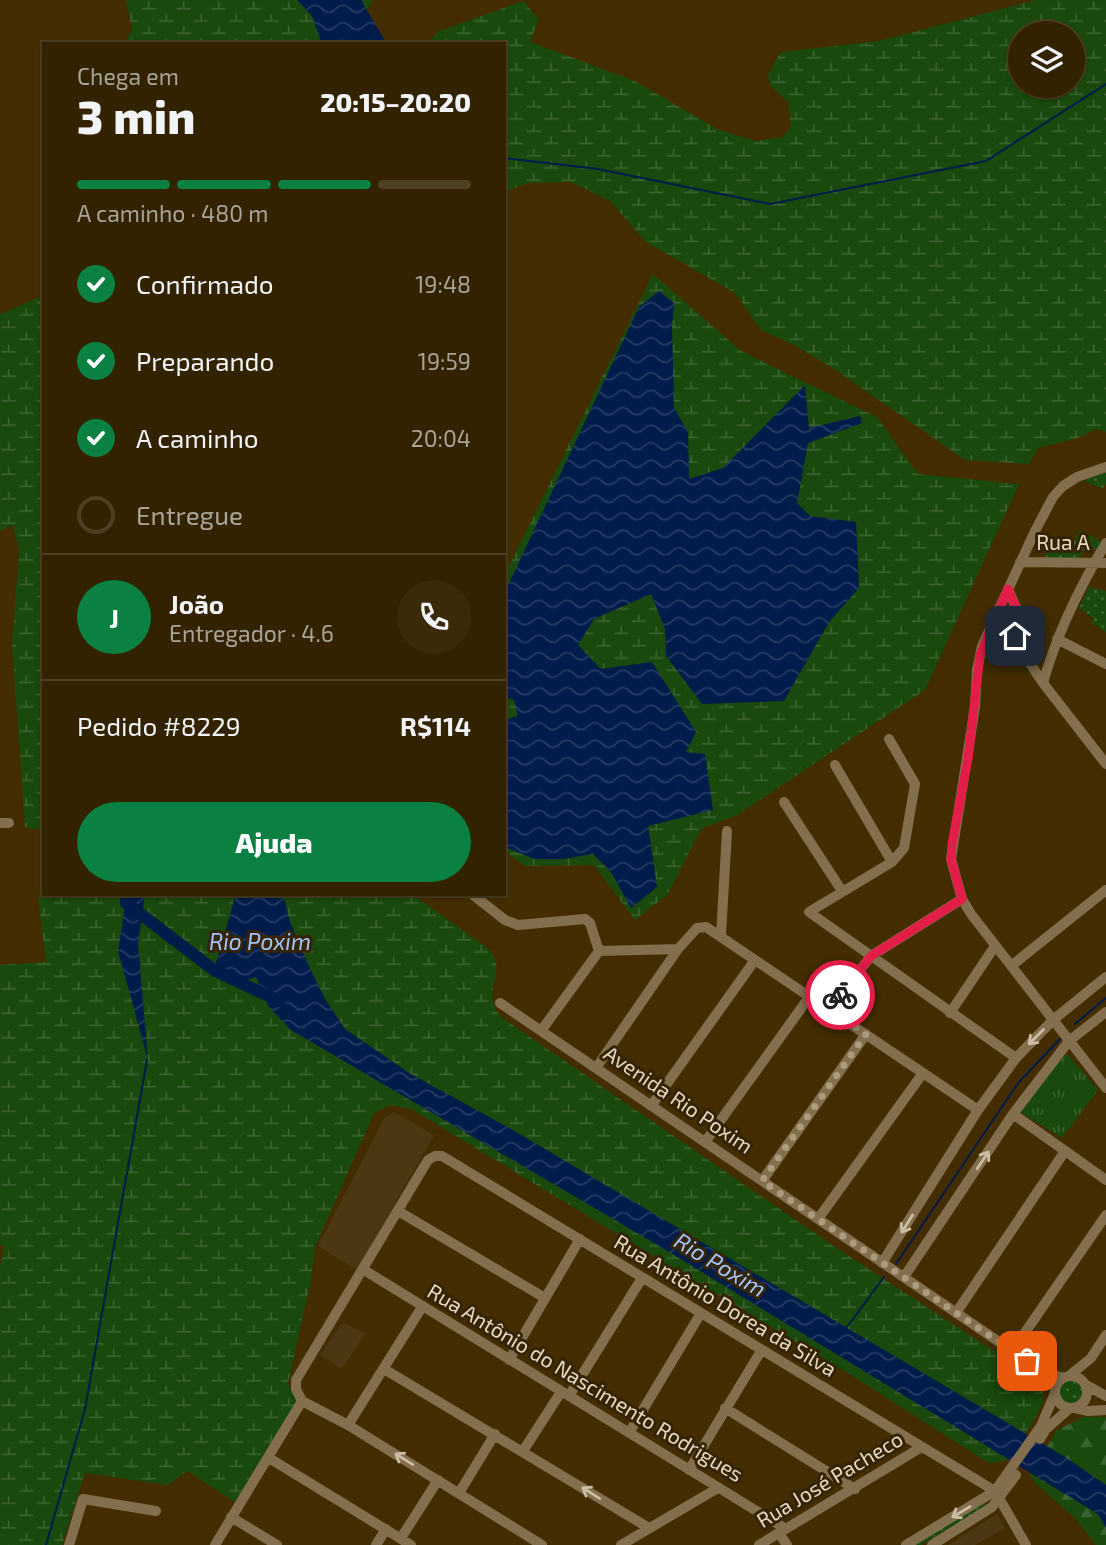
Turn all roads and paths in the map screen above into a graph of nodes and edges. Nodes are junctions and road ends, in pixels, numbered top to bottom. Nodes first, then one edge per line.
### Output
1 (1106, 467) edge
2 (1106, 543) edge
3 (1020, 562) junction
4 (1100, 562) edge
5 (1008, 589) junction
6 (1057, 639) junction
7 (1106, 664) edge
8 (1043, 683) junction
9 (890, 739) dead end
10 (1106, 764) edge
11 (835, 765) dead end
12 (784, 802) dead end
13 (727, 831) dead end
14 (892, 862) junction
15 (1106, 890) edge
16 (842, 891) junction
17 (475, 896) edge
18 (962, 899) junction
19 (721, 935) junction
20 (995, 946) junction
21 (678, 949) junction
22 (599, 951) junction
23 (871, 956) junction
24 (755, 960) junction
25 (1011, 966) junction
26 (1106, 977) edge
27 (810, 996) junction
28 (500, 1003) dead end
29 (829, 1009) junction
30 (1106, 1012) edge
31 (950, 1013) junction
32 (1053, 1020) junction
33 (541, 1031) junction
34 (866, 1034) junction
35 (1069, 1041) junction
36 (1016, 1058) junction
37 (596, 1068) junction
38 (923, 1073) junction
39 (1106, 1088) edge
40 (651, 1106) junction
41 (978, 1110) junction
42 (1013, 1115) junction
43 (705, 1142) junction
44 (1065, 1151) junction
45 (1106, 1180) edge
46 (762, 1181) junction
47 (398, 1211) junction
48 (1106, 1215) edge
49 (818, 1219) junction
50 (580, 1240) junction
51 (882, 1263) junction
52 (364, 1270) junction
53 (904, 1277) junction
54 (642, 1278) junction
55 (545, 1298) junction
56 (422, 1307) junction
57 (702, 1313) junction
58 (956, 1313) junction
59 (1106, 1335) edge
60 (1013, 1350) junction
61 (761, 1351) junction
62 (1091, 1357) junction
63 (509, 1360) junction
64 (384, 1369) junction
65 (1042, 1371) junction
66 (1066, 1377) junction
67 (1085, 1384) junction
68 (1055, 1392) junction
69 (565, 1394) junction
70 (1106, 1396) edge
71 (302, 1401) junction
72 (725, 1408) junction
73 (1072, 1408) junction
74 (1106, 1410) edge
75 (348, 1425) junction
76 (1043, 1428) junction
77 (629, 1433) junction
78 (495, 1434) junction
79 (920, 1448) junction
80 (523, 1451) junction
81 (269, 1458) junction
82 (689, 1469) junction
83 (438, 1480) junction
84 (718, 1488) junction
85 (855, 1489) junction
86 (459, 1493) junction
87 (997, 1496) junction
88 (156, 1511) dead end
89 (231, 1517) junction
90 (649, 1528) junction
91 (386, 1530) junction
92 (783, 1531) junction
93 (401, 1538) junction
94 (937, 1544) edge
95 (69, 1545) edge
96 (215, 1545) edge
97 (277, 1545) edge
98 (376, 1545) edge
99 (411, 1545) edge
100 (542, 1545) edge
101 (621, 1545) edge
102 (759, 1545) edge
103 (787, 1545) edge
104 (906, 1545) edge
105 (1027, 1545) edge

1 - 3 street
2 - 4 street
3 - 4 street, Rua A
3 - 5 street
4 - 6 street
5 - 8 street
5 - 18 street
6 - 7 street
6 - 8 street
8 - 10 street
9 - 14 street
11 - 14 street
12 - 16 street
13 - 19 street
14 - 16 street
15 - 25 street
16 - 23 street
17 - 22 street
18 - 20 street
18 - 23 street
19 - 21 street
19 - 24 street
20 - 25 street
20 - 31 street
21 - 22 street
21 - 37 street
22 - 33 street
23 - 29 street
23 - 31 street
24 - 27 street
24 - 40 street
25 - 32 street
26 - 32 street
27 - 29 street
27 - 43 street
28 - 33 street, Avenida Rio Poxim
29 - 34 street
30 - 35 street
31 - 36 street
32 - 35 street
32 -> 36 street
33 - 37 street, Avenida Rio Poxim
34 - 38 street
34 - 46 street
35 - 39 street
35 - 42 street
36 - 41 street
37 - 40 street, Avenida Rio Poxim
38 - 41 street
38 - 49 street
40 - 43 street, Avenida Rio Poxim
41 -> 51 street
42 - 44 street
53 -> 42 street
43 - 46 street, Avenida Rio Poxim
44 - 45 street
44 - 58 street
46 - 49 street, Avenida Rio Poxim
47 - 50 street, Rua Antônio Dorea da Silva
47 - 52 street
47 - 55 street
48 - 60 street
49 - 51 street, Avenida Rio Poxim
50 - 54 street, Rua Antônio Dorea da Silva
50 - 55 street
51 - 53 street, Avenida Rio Poxim
52 - 56 street, Rua Antônio do Nascimento Rodrigues
52 - 71 street
53 - 58 street, Avenida Rio Poxim
54 - 57 street, Rua Antônio Dorea da Silva
54 - 69 street
55 - 63 street
56 - 63 street, Rua Antônio do Nascimento Rodrigues
56 - 64 street
57 - 61 street, Rua Antônio Dorea da Silva
57 - 77 street
58 - 60 street, Avenida Rio Poxim
59 - 62 street
60 - 65 street, Avenida Rio Poxim
61 - 72 street
61 - 79 street, Rua Antônio Dorea da Silva
62 - 66 street
62 - 67 street
63 - 69 street, Rua Antônio do Nascimento Rodrigues
64 - 75 street
64 - 78 street
65 - 66 street, Avenida Rio Poxim
65 - 68 street, Avenida Rio Poxim
66 - 67 street
66 - 68 street
67 - 70 street
67 - 73 street
68 - 73 street
68 - 76 street
69 - 77 street, Rua Antônio do Nascimento Rodrigues
69 - 80 street
71 - 75 street
71 - 81 street
72 - 82 street
72 - 85 street
73 - 74 street
73 - 76 street
83 -> 75 street
76 - 87 street
77 - 82 street, Rua Antônio do Nascimento Rodrigues
78 - 80 street
78 - 86 street
79 - 85 street, Rua José Pacheco
79 - 87 street, Rua Antônio Dorea da Silva
90 -> 80 street
81 - 89 street
81 - 91 street
82 - 84 street, Rua Antônio do Nascimento Rodrigues
83 - 86 street
83 - 93 street
84 - 90 street
84 - 92 street, Rua Antônio do Nascimento Rodrigues
85 - 92 street, Rua José Pacheco
86 - 100 street
87 - 94 street
87 -> 104 street
87 - 105 street
88 - 95 street
89 - 96 street
89 - 97 street
90 - 101 street
91 - 93 street
91 - 98 street
92 - 102 street, Rua José Pacheco
92 - 103 street
93 - 99 street

